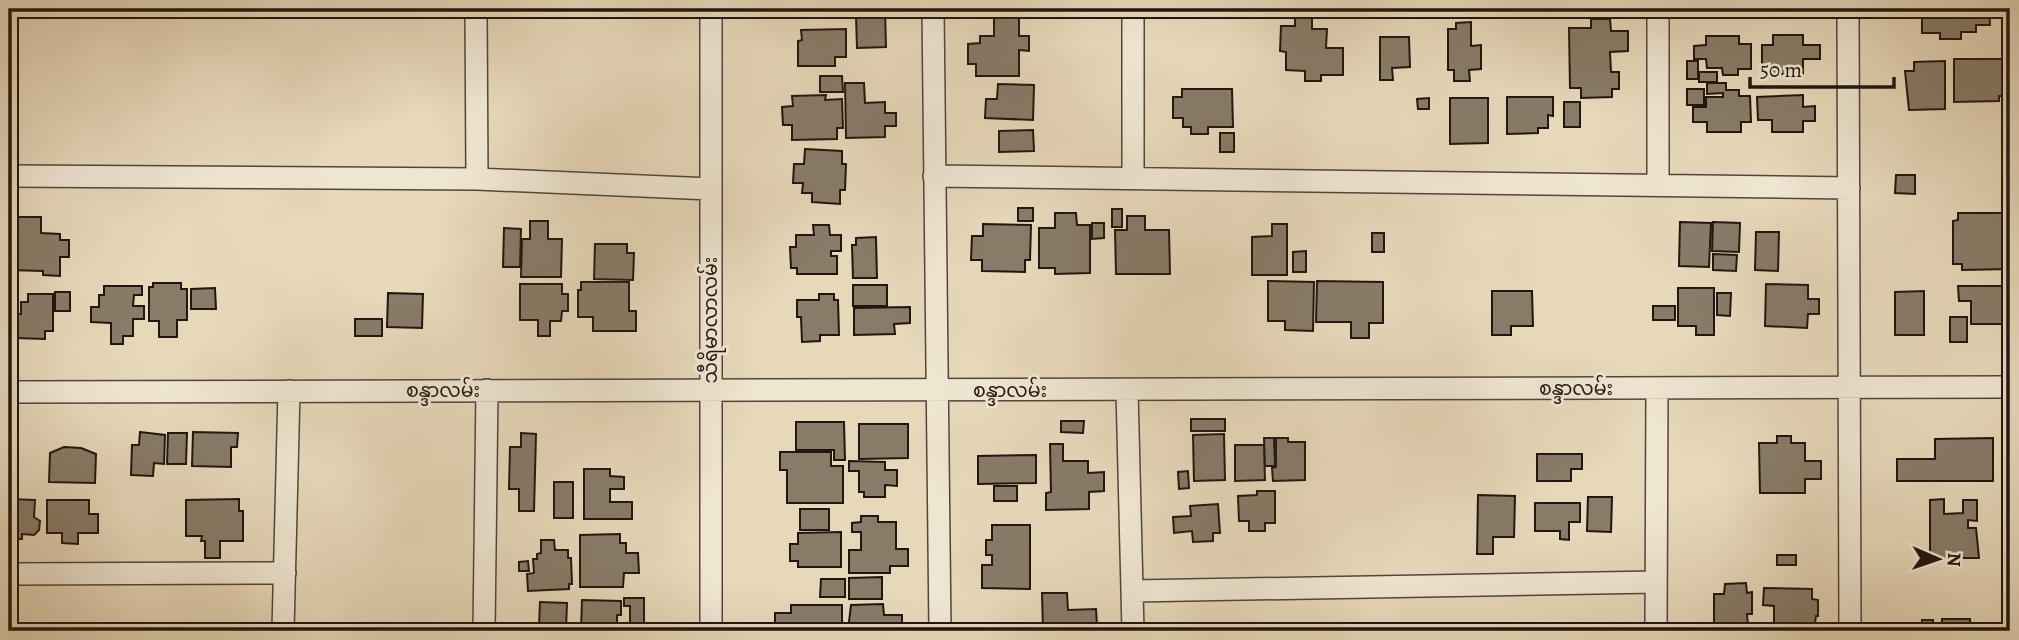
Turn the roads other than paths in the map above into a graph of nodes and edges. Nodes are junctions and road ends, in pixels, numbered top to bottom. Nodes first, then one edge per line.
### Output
1 (476, 9) edge
2 (711, 9) edge
3 (933, 9) edge
4 (1132, 9) edge
5 (1658, 9) edge
6 (1849, 9) edge
7 (9, 176) edge
8 (934, 176) junction
9 (1133, 178) junction
10 (477, 179) junction
11 (1658, 186) junction
12 (1849, 188) junction
13 (711, 189) junction
14 (1849, 387) junction
15 (2010, 387) edge
16 (1657, 388) junction
17 (487, 390) junction
18 (710, 390) junction
19 (1127, 390) junction
20 (289, 391) junction
21 (936, 391) junction
22 (9, 392) edge
23 (285, 573) junction
24 (9, 574) edge
25 (1656, 582) junction
26 (1133, 591) junction
27 (283, 631) edge
28 (484, 631) edge
29 (711, 631) edge
30 (940, 631) edge
31 (1133, 631) edge
32 (1656, 631) edge
33 (1850, 631) edge

1 - 10 street
2 - 13 street, သီရိမာလာလမ်း
3 - 8 street
4 - 9 street
5 - 11 street
6 - 12 street
7 - 10 street
8 - 9 street
8 - 21 street
9 - 11 street
10 - 13 street
11 - 12 street
12 - 14 street
13 - 18 street, သီရိမာလာလမ်း
14 - 15 street, စန္ဒာလမ်း
14 - 16 street, စန္ဒာလမ်း
14 - 33 street
16 - 19 street, စန္ဒာလမ်း
16 - 25 street
17 - 18 street, စန္ဒာလမ်း
17 - 20 street, စန္ဒာလမ်း
17 - 28 street
18 - 21 street, စန္ဒာလမ်း
18 - 29 street, သီရိမာလာလမ်း
19 - 21 street, စန္ဒာလမ်း
19 - 26 street
20 - 22 street, စန္ဒာလမ်း
20 - 23 street
21 - 30 street
23 - 24 street
23 - 27 street
25 - 26 street
25 - 32 street
26 - 31 street

